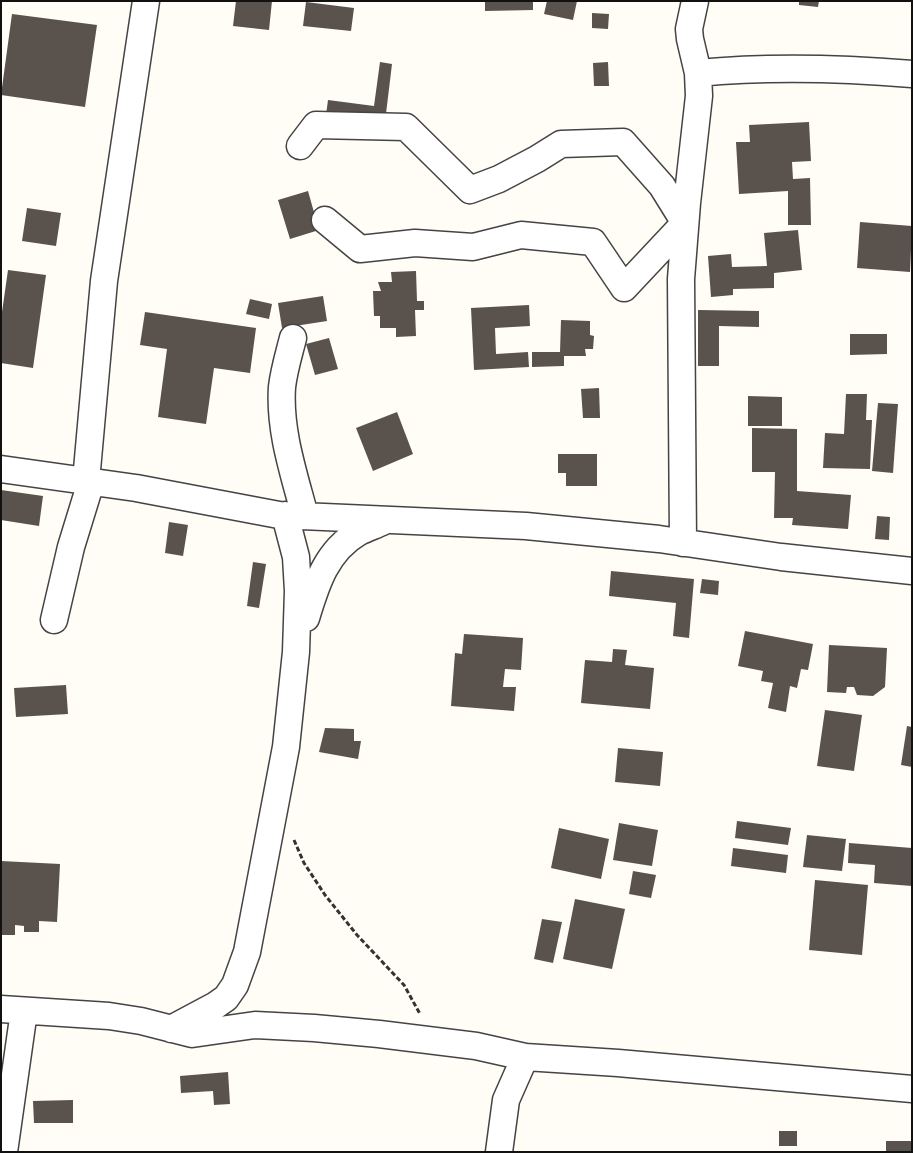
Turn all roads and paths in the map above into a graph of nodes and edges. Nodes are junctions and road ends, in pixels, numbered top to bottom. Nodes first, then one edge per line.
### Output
1 (146, 1) edge
2 (695, 1) edge
3 (698, 73) junction
4 (912, 74) edge
5 (300, 146) dead end
6 (325, 220) dead end
7 (685, 223) junction
8 (293, 338) dead end
9 (1, 469) edge
10 (88, 482) junction
11 (295, 516) junction
12 (385, 520) junction
13 (683, 542) junction
14 (912, 571) edge
15 (54, 620) dead end
16 (296, 652) junction
17 (292, 832) dead end
18 (13, 1010) edge
19 (420, 1015) dead end
20 (170, 1029) junction
21 (525, 1057) junction
22 (912, 1089) edge
23 (4, 1152) edge
24 (499, 1152) edge

1 - 10 street
2 - 3 street
3 - 4 street
3 - 7 street
5 - 7 street
6 - 7 street
7 - 13 street
8 - 11 street
9 - 10 street
10 - 11 street
10 - 15 street
11 - 12 street
11 - 16 street
12 - 13 street
12 - 16 street
13 - 14 street
16 - 20 street
17 - 19 path
18 - 20 street
18 - 23 street
20 - 21 street
21 - 22 street
21 - 24 street

